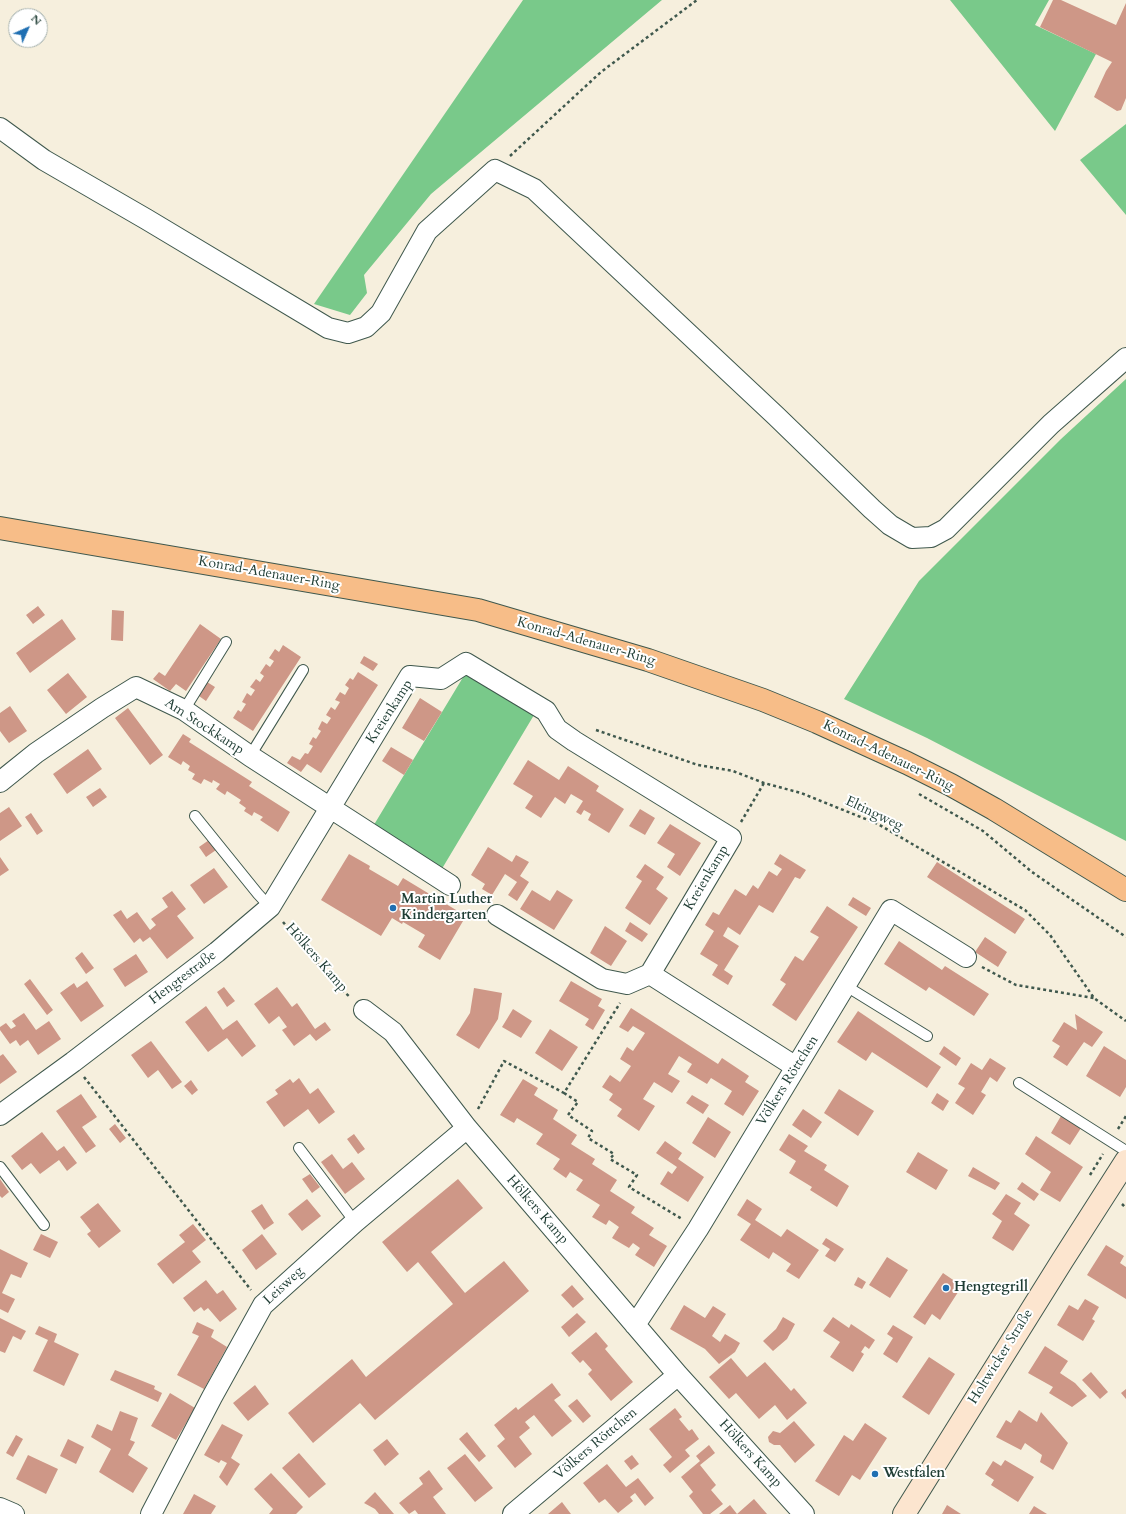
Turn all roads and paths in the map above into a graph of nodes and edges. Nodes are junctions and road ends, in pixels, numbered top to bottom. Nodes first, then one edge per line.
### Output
1 (697, 0) edge
2 (0, 128) edge
3 (495, 170) junction
4 (1126, 358) edge
5 (0, 528) edge
6 (226, 642) dead end
7 (303, 670) dead end
8 (184, 710) junction
9 (596, 730) dead end
10 (250, 756) junction
11 (0, 782) edge
12 (764, 783) junction
13 (914, 791) dead end
14 (330, 807) junction
15 (195, 816) dead end
16 (731, 838) junction
17 (450, 885) joint
18 (1126, 890) edge
19 (270, 907) junction
20 (496, 915) joint
21 (1126, 937) edge
22 (966, 957) joint
23 (650, 974) junction
24 (627, 984) junction
25 (846, 986) junction
26 (1094, 998) junction
27 (364, 1010) joint
28 (1126, 1021) edge
29 (927, 1036) dead end
30 (73, 1062) junction
31 (796, 1067) junction
32 (1019, 1083) dead end
33 (564, 1093) junction
34 (0, 1115) edge
35 (467, 1128) junction
36 (299, 1148) dead end
37 (1126, 1151) edge
38 (1126, 1161) edge
39 (0, 1168) edge
40 (355, 1222) junction
41 (44, 1226) dead end
42 (698, 1229) junction
43 (263, 1304) junction
44 (636, 1325) junction
45 (678, 1375) junction
46 (0, 1508) edge
47 (14, 1514) edge
48 (151, 1514) edge
49 (513, 1514) edge
50 (804, 1514) edge
51 (904, 1514) edge

1 - 3 path
2 - 3 street
3 - 4 street
5 - 18 main road, Konrad-Adenauer-Ring
6 - 8 lane
7 - 10 lane
8 - 10 street, Am Stockkamp
8 - 11 street, Am Stockkamp
9 - 12 path, Eltingweg
10 - 14 street, Am Stockkamp
12 - 16 path
12 - 26 path, Eltingweg
13 - 21 path
14 - 16 street, Kreienkamp
14 - 17 street
14 - 19 street, Hengtestraße
15 - 19 lane
16 - 23 street, Kreienkamp
17 - 20 path
19 - 27 path, Hölkers Kamp
19 - 30 street, Hengtestraße
20 - 24 street
22 - 25 street, Völkers Röttchen
22 - 26 path
23 - 24 street
23 - 31 street
24 - 33 path
25 - 29 lane
25 - 31 street, Völkers Röttchen
26 - 28 path, Eltingweg
27 - 35 street, Hölkers Kamp
30 - 34 street, Hengtestraße
30 - 43 path
31 - 42 street, Völkers Röttchen
32 - 37 lane
33 - 35 path
33 - 42 path
35 - 40 street, Leisweg
35 - 44 street, Hölkers Kamp
36 - 40 lane
38 - 51 main road, Holtwicker Straße
39 - 41 lane
40 - 43 street, Leisweg
42 - 44 street, Völkers Röttchen
43 - 48 street, Leisweg
44 - 45 street, Hölkers Kamp
45 - 49 street, Völkers Röttchen
45 - 50 street, Hölkers Kamp
46 - 47 street

